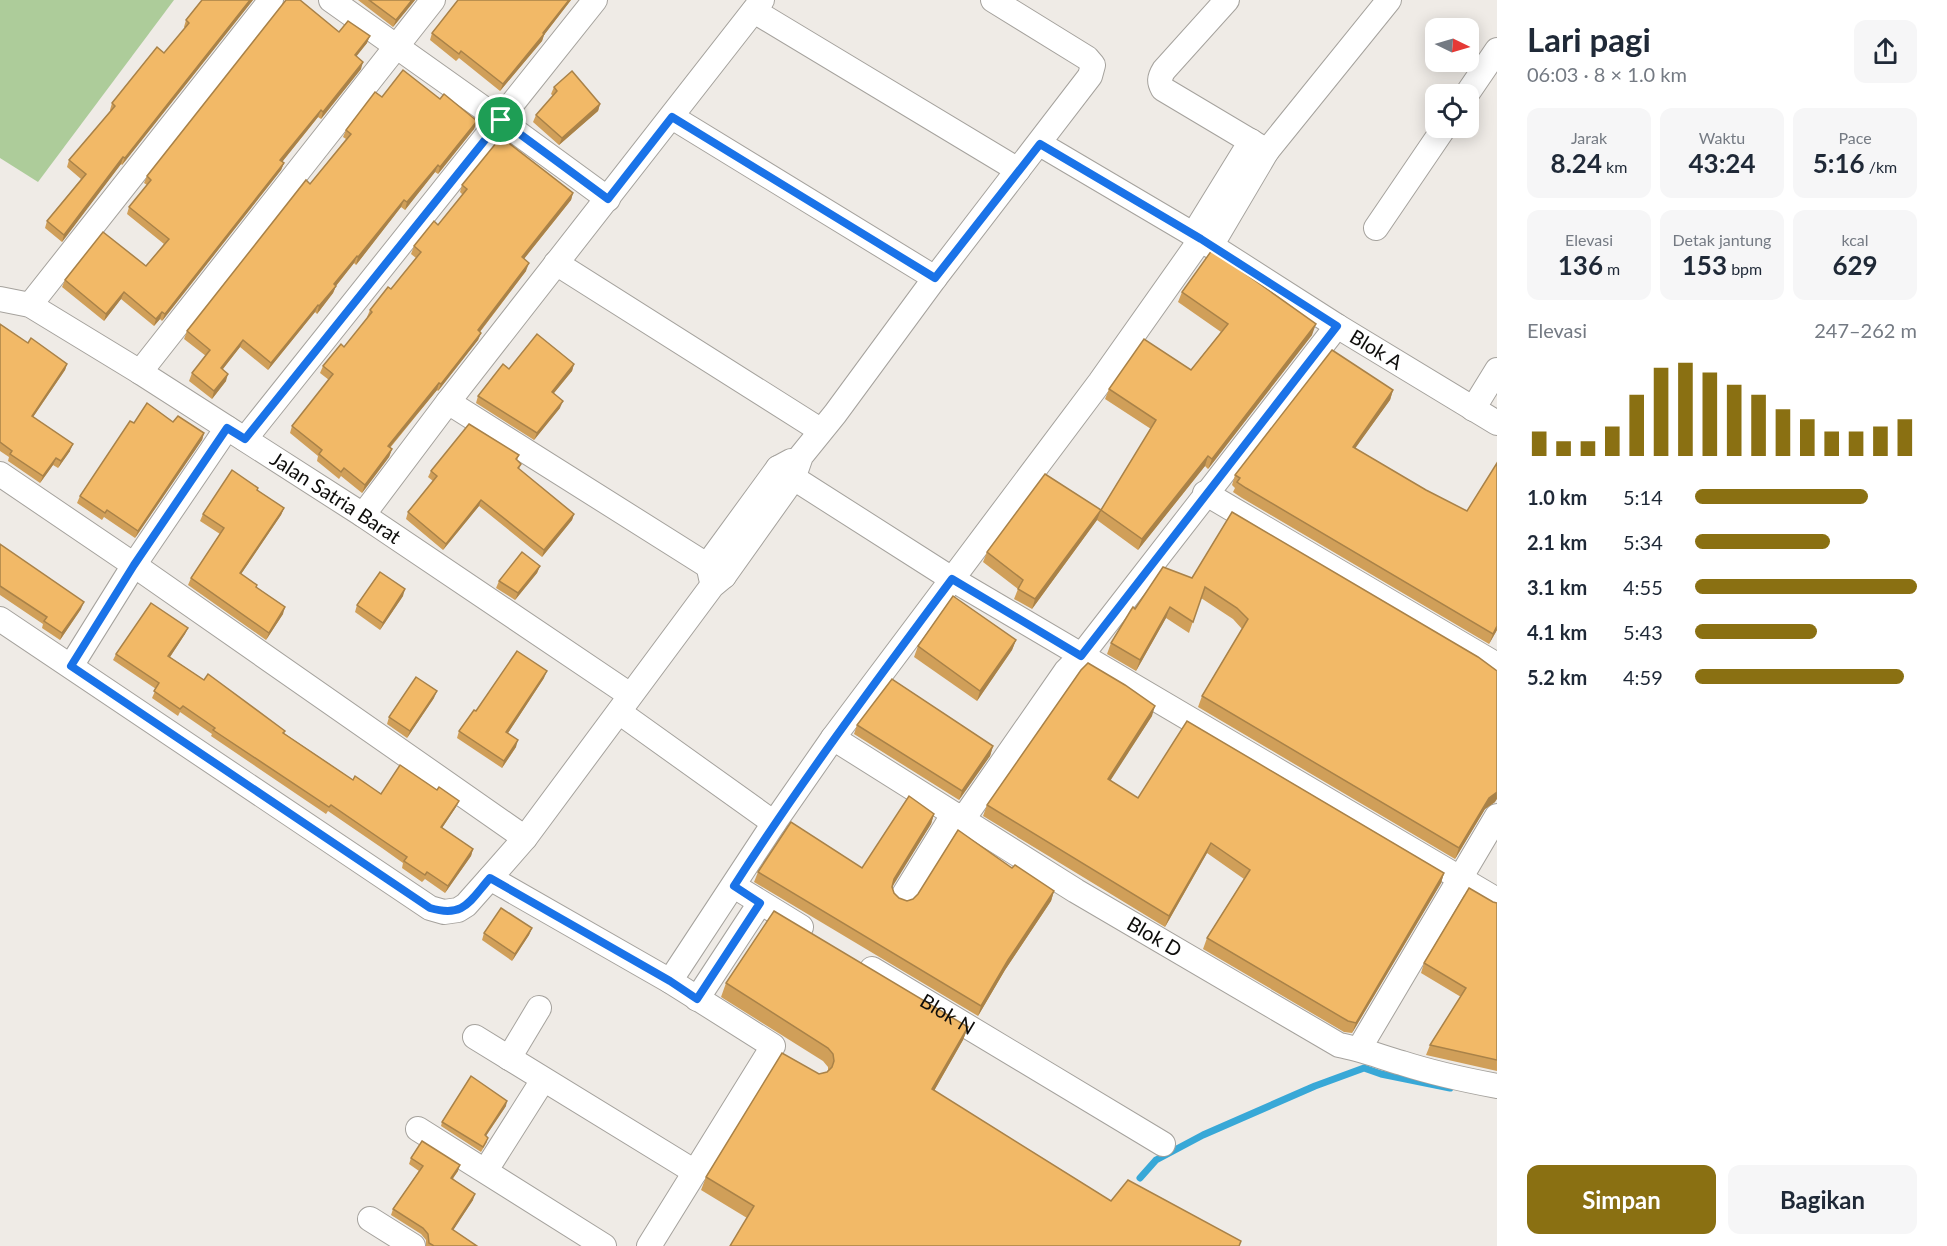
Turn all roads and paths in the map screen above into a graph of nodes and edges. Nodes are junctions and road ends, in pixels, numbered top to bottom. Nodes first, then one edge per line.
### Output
1 (271, 0) edge
2 (331, 0) edge
3 (433, 0) edge
4 (595, 0) edge
5 (993, 0) edge
6 (1227, 0) edge
7 (1389, 0) edge
8 (758, 6) edge
9 (396, 46) junction
10 (1497, 50) edge
11 (1474, 84) edge
12 (672, 117) junction
13 (501, 120) junction
14 (1437, 138) edge
15 (1040, 144) junction
16 (1259, 146) junction
17 (1018, 170) junction
18 (608, 199) junction
19 (1376, 228) dead end
20 (1202, 240) junction
21 (556, 263) junction
22 (935, 278) junction
23 (0, 299) edge
24 (30, 305) junction
25 (1337, 326) junction
26 (1497, 370) edge
27 (140, 372) junction
28 (448, 402) junction
29 (1473, 409) junction
30 (1497, 423) edge
31 (820, 430) junction
32 (236, 434) junction
33 (0, 474) edge
34 (785, 474) junction
35 (1205, 493) junction
36 (363, 515) junction
37 (134, 565) junction
38 (715, 576) junction
39 (952, 579) junction
40 (0, 619) edge
41 (1081, 656) junction
42 (1497, 665) edge
43 (71, 666) junction
44 (624, 703) junction
45 (833, 738) junction
46 (958, 816) junction
47 (1497, 816) edge
48 (774, 823) junction
49 (525, 838) junction
50 (490, 878) junction
51 (1461, 879) junction
52 (734, 886) junction
53 (903, 896) dead end
54 (1497, 900) edge
55 (760, 903) junction
56 (817, 936) edge
57 (857, 961) edge
58 (670, 981) junction
59 (697, 999) junction
60 (539, 1008) dead end
61 (475, 1038) dead end
62 (1359, 1049) junction
63 (509, 1058) junction
64 (543, 1080) junction
65 (1497, 1086) edge
66 (418, 1129) dead end
67 (1163, 1144) dead end
68 (486, 1170) junction
69 (695, 1172) junction
70 (370, 1219) dead end
71 (413, 1246) edge
72 (604, 1246) edge
73 (649, 1246) edge

1 - 24 street
2 - 9 street
3 - 9 street
4 - 13 street
5 - 15 street
6 - 16 street
7 - 16 street
8 - 12 street
8 - 17 street
9 - 13 street
9 - 27 street
10 - 11 street
12 - 18 street
12 - 22 street
13 - 18 street
13 - 32 street
14 - 19 street
15 - 17 street
15 - 20 street, Blok A
16 - 20 street
17 - 22 street
18 - 21 street
20 - 25 street, Blok A
20 - 39 street
21 - 28 street
21 - 31 street
22 - 31 street
23 - 24 street, Jalan Satria Barat
24 - 27 street, Jalan Satria Barat
25 - 29 street, Blok A
25 - 35 street
26 - 29 street
27 - 32 street, Jalan Satria Barat
28 - 36 street
28 - 38 street
29 - 30 street, Blok A
31 - 34 street
32 - 36 street, Jalan Satria Barat
32 - 37 street
33 - 37 street
34 - 38 street
34 - 39 street
35 - 41 street
35 - 42 street
36 - 44 street, Jalan Satria Barat
37 - 43 street
37 - 49 street
38 - 44 street
39 - 41 street
39 - 45 street
40 - 43 street
41 - 46 street
41 - 51 street
43 - 50 street
44 - 48 street, Jalan Satria Barat
44 - 49 street
45 - 46 street, Blok D
45 - 48 street
46 - 53 street
46 - 62 street, Blok D
47 - 51 street
48 - 52 street
49 - 50 street
50 - 58 street
51 - 54 street
51 - 62 street
52 - 55 street
52 - 58 street
55 - 56 street
55 - 59 street
57 - 67 street, Blok N
58 - 59 street
59 - 69 street
60 - 63 street
61 - 63 street
62 - 65 street, Blok D
63 - 64 street
64 - 68 street
64 - 69 street
66 - 68 street
68 - 72 street
69 - 73 street
70 - 71 street

